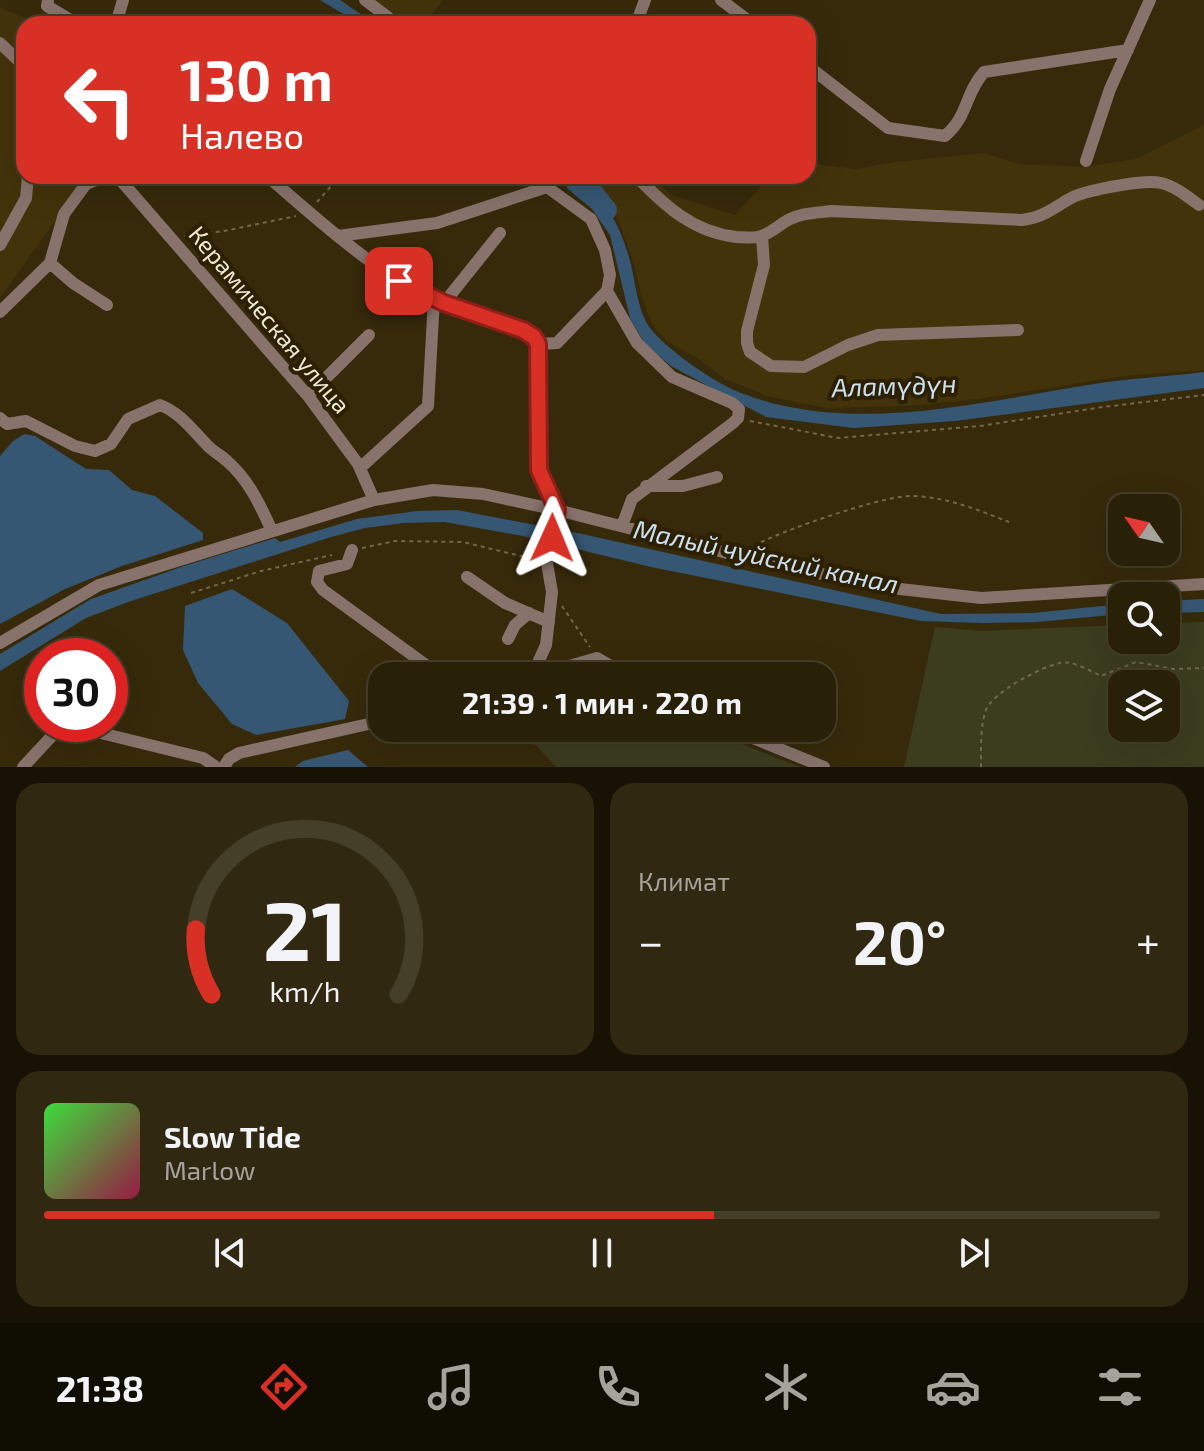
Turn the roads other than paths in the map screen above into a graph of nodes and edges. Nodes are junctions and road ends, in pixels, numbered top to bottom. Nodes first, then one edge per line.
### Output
1 (48, 0) edge
2 (365, 0) edge
3 (721, 0) edge
4 (1150, 0) edge
5 (64, 16) edge
6 (386, 16) edge
7 (742, 16) edge
8 (0, 43) edge
9 (1128, 50) junction
10 (16, 58) edge
11 (816, 72) edge
12 (1086, 161) dead end
13 (27, 184) edge
14 (86, 184) edge
15 (124, 184) edge
16 (277, 184) edge
17 (544, 184) edge
18 (552, 184) edge
19 (644, 184) edge
20 (1199, 205) dead end
21 (500, 233) dead end
22 (338, 236) junction
23 (762, 236) junction
24 (0, 245) edge
25 (50, 263) junction
26 (607, 291) junction
27 (439, 301) junction
28 (107, 305) dead end
29 (0, 312) edge
30 (1018, 330) dead end
31 (369, 335) dead end
32 (538, 344) junction
33 (308, 396) junction
34 (2, 423) edge
35 (360, 468) junction
36 (717, 477) dead end
37 (646, 486) junction
38 (374, 500) junction
39 (556, 516) junction
40 (622, 526) junction
41 (272, 531) junction
42 (352, 550) road end
43 (467, 577) dead end
44 (1204, 584) edge
45 (529, 613) junction
46 (549, 622) junction
47 (508, 639) dead end
48 (0, 643) edge
49 (422, 662) edge
50 (539, 662) edge
51 (583, 662) edge
52 (604, 662) edge
53 (368, 724) edge
54 (128, 740) edge
55 (46, 742) edge
56 (762, 742) edge
57 (23, 767) edge
58 (216, 767) edge
59 (224, 767) edge
60 (824, 767) edge

1 - 5 street
2 - 6 street
3 - 7 street
4 - 9 street
8 - 10 street
9 - 11 street
9 - 12 street
13 - 24 street
14 - 25 street
15 - 33 street, Керамическая улица
16 - 22 street
17 - 22 street
18 - 26 street
19 - 23 street
20 - 23 street
21 - 27 street
22 - 27 street
23 - 30 street
25 - 28 street
25 - 29 street
26 - 32 street
26 - 37 street
27 - 32 street
27 - 35 street
31 - 33 street
32 - 39 street
33 - 35 street, Керамическая улица
34 - 41 street
35 - 38 street, Керамическая улица
36 - 37 street
37 - 40 street
38 - 39 street
38 - 41 street
39 - 40 street
39 - 46 street
40 - 44 street
41 - 48 street
42 - 49 street
43 - 45 street
45 - 46 street
45 - 47 street
46 - 50 street
51 - 52 street
53 - 59 street
54 - 58 street
55 - 57 street
56 - 60 street

